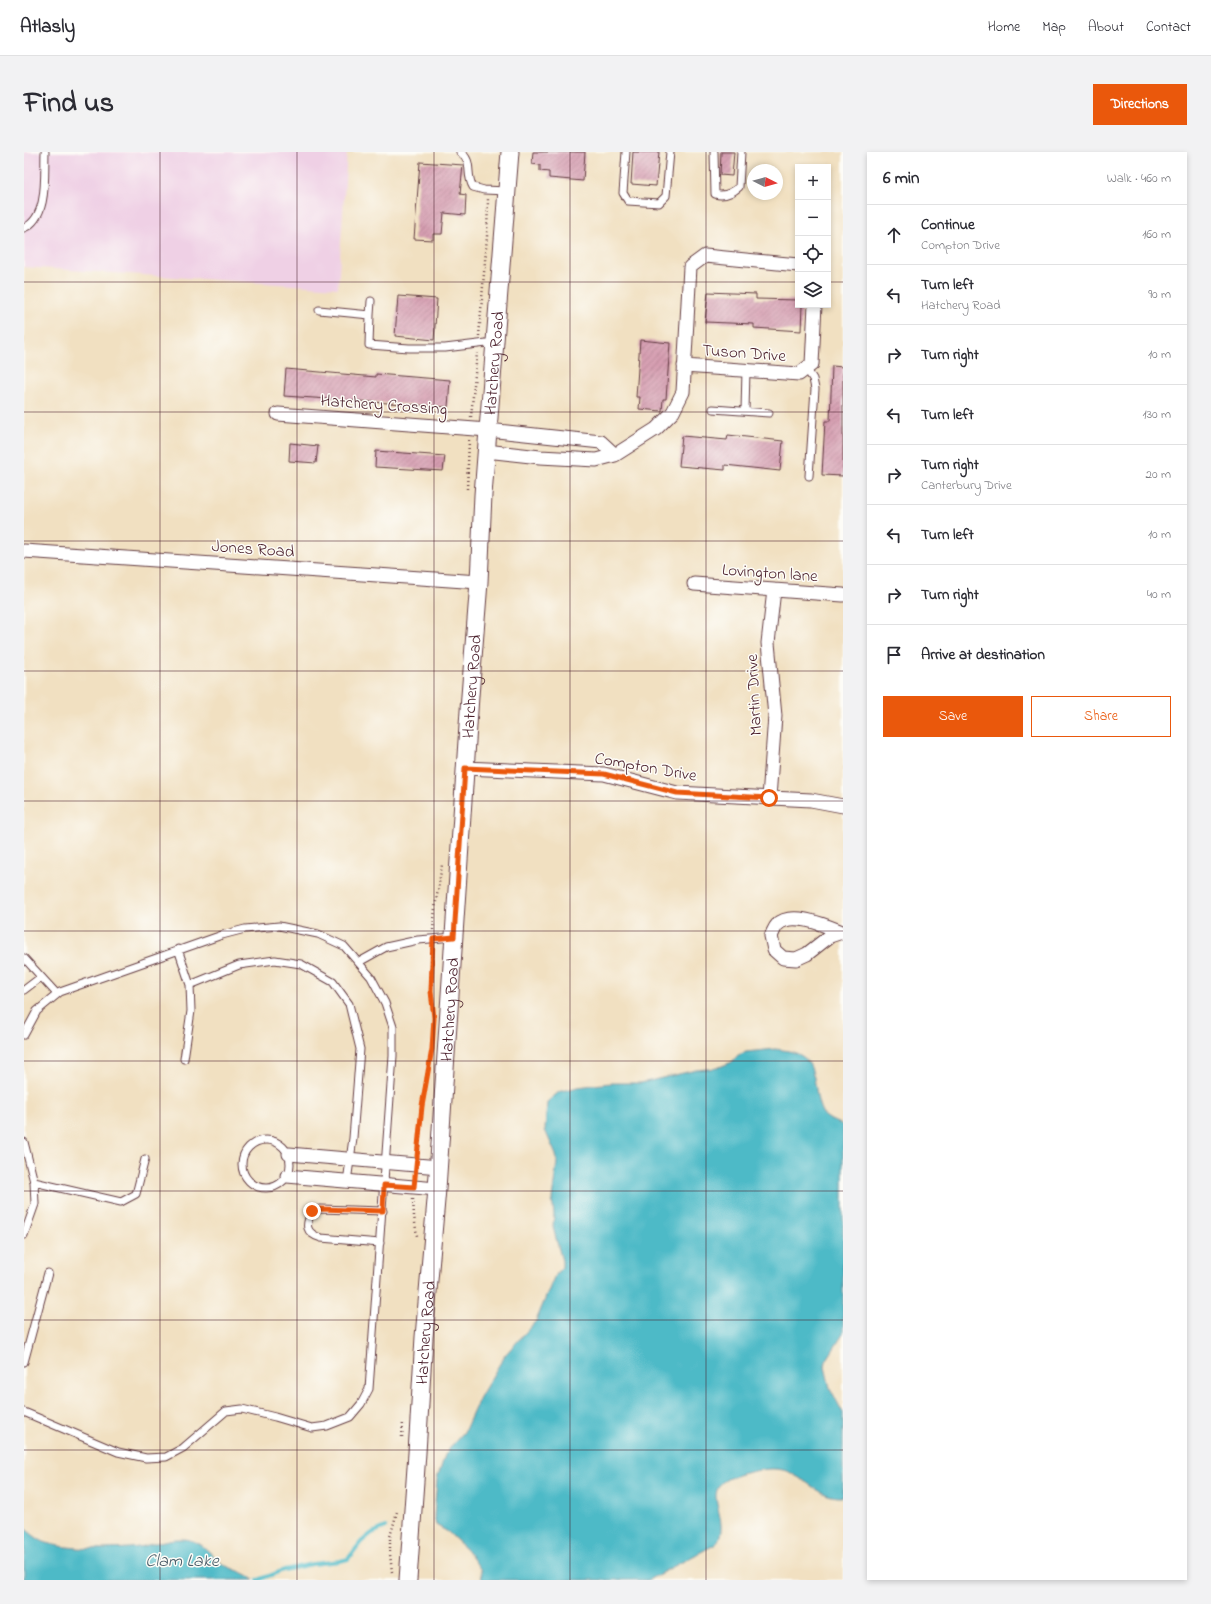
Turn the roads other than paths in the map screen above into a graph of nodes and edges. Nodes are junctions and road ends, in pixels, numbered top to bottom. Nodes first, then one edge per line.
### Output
1 (45, 152) edge
2 (460, 152) edge
3 (510, 152) edge
4 (626, 152) edge
5 (670, 152) edge
6 (714, 152) edge
7 (741, 152) edge
8 (508, 191) junction
9 (24, 228) edge
10 (795, 265) edge
11 (371, 301) dead end
12 (816, 308) edge
13 (318, 310) dead end
14 (370, 315) junction
15 (495, 342) junction
16 (684, 366) junction
17 (806, 368) junction
18 (746, 370) junction
19 (713, 409) dead end
20 (745, 411) junction
21 (769, 413) dead end
22 (278, 414) dead end
23 (488, 430) junction
24 (486, 451) junction
25 (615, 455) junction
26 (809, 476) dead end
27 (24, 551) edge
28 (479, 582) junction
29 (694, 584) dead end
30 (774, 590) junction
31 (843, 595) edge
32 (465, 768) junction
33 (769, 798) junction
34 (843, 806) edge
35 (843, 933) edge
36 (454, 937) junction
37 (178, 950) junction
38 (24, 958) edge
39 (359, 962) junction
40 (41, 977) junction
41 (190, 985) junction
42 (24, 990) edge
43 (57, 994) junction
44 (24, 1034) edge
45 (184, 1059) dead end
46 (24, 1142) edge
47 (289, 1154) junction
48 (145, 1159) dead end
49 (350, 1160) junction
50 (386, 1163) junction
51 (439, 1166) junction
52 (287, 1176) junction
53 (34, 1182) junction
54 (347, 1182) junction
55 (384, 1185) junction
56 (437, 1188) junction
57 (383, 1211) junction
58 (24, 1235) edge
59 (380, 1243) junction
60 (48, 1273) dead end
61 (24, 1362) edge
62 (24, 1412) edge
63 (400, 1577) edge

1 - 9 lane
2 - 8 lane
3 - 8 street, Hatchery Road
4 - 5 lane
6 - 7 lane
8 - 15 street, Hatchery Road
10 - 16 street, Tuson Drive
11 - 14 lane
12 - 17 street, Tuson Drive
13 - 14 lane
14 - 15 lane
15 - 23 street, Hatchery Road
16 - 18 street, Tuson Drive
16 - 25 street, Tuson Drive
17 - 18 street, Tuson Drive
17 - 26 lane
18 - 20 lane
19 - 20 lane
20 - 21 lane
22 - 23 street, Hatchery Crossing
23 - 24 street, Hatchery Road
23 - 25 street
24 - 25 street, Tuson Drive
24 - 28 street, Hatchery Road
27 - 28 street, Jones Road
28 - 32 street, Hatchery Road
29 - 30 street, Lovington lane
30 - 31 street, Lovington lane
30 - 33 street, Martin Drive
32 - 33 street, Compton Drive
32 - 36 street, Hatchery Road
33 - 34 street, Compton Drive
35 - 35 street
36 - 39 lane
36 - 51 street, Hatchery Road
37 - 39 lane
37 - 41 lane
37 - 43 lane
38 - 40 lane
39 - 50 lane
40 - 42 lane
40 - 43 lane
41 - 45 lane
41 - 49 lane
43 - 44 lane
46 - 53 lane
47 - 49 street
47 - 52 lane
47 - 52 lane
48 - 53 lane
49 - 50 street
49 - 54 lane
50 - 51 street
50 - 55 lane
51 - 56 street, Hatchery Road
52 - 54 street
53 - 58 lane
54 - 55 street
55 - 56 street
55 - 57 lane
56 - 63 street, Hatchery Road
57 - 59 lane
57 - 59 lane
59 - 62 lane
60 - 61 lane

